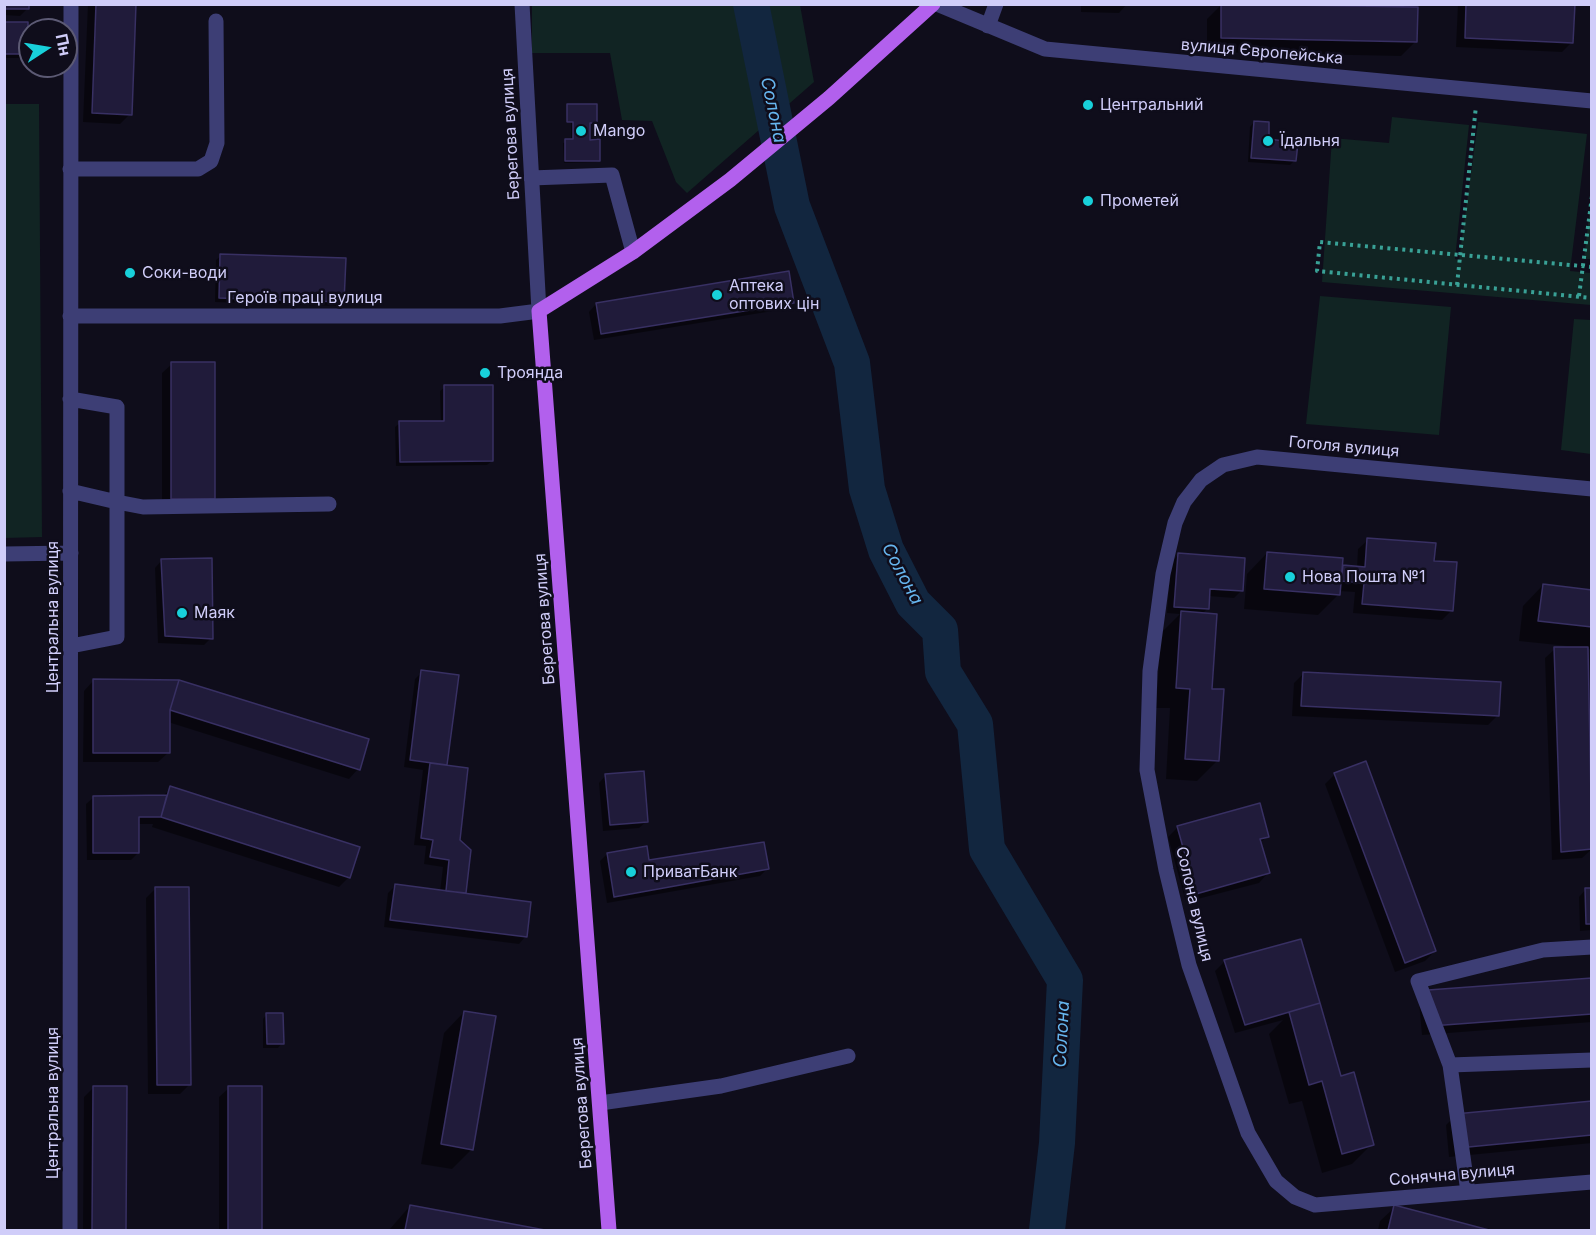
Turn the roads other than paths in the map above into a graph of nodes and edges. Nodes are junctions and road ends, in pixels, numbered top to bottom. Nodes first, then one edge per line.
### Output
1 (71, 4) edge
2 (522, 4) edge
3 (935, 4) edge
4 (996, 4) edge
5 (216, 21) dead end
6 (988, 26) junction
7 (1592, 101) edge
8 (70, 169) junction
9 (531, 178) junction
10 (633, 252) junction
11 (539, 311) junction
12 (70, 316) junction
13 (70, 399) junction
14 (1592, 489) edge
15 (70, 491) junction
16 (117, 502) junction
17 (329, 504) dead end
18 (71, 553) junction
19 (4, 554) edge
20 (1163, 574) joint
21 (71, 646) junction
22 (1592, 947) edge
23 (848, 1056) dead end
24 (1592, 1060) edge
25 (1450, 1065) junction
26 (600, 1103) junction
27 (1592, 1182) edge
28 (1468, 1192) junction
29 (1315, 1205) joint
30 (70, 1230) edge
31 (609, 1230) edge

1 - 8 street, Центральна вулиця
2 - 9 street, Берегова вулиця
3 - 6 street, вулиця Європейська
3 - 10 main road
4 - 6 street
5 - 8 street
6 - 7 street, вулиця Європейська
8 - 12 street, Центральна вулиця
9 - 10 street
9 - 11 street, Берегова вулиця
10 - 11 main road
11 - 12 street, Героїв праці вулиця
11 - 26 main road, Берегова вулиця
12 - 13 street, Центральна вулиця
13 - 15 street, Центральна вулиця
13 - 16 street
14 - 20 street, Гоголя вулиця
15 - 16 street
15 - 18 street, Центральна вулиця
16 - 17 street
16 - 21 street
18 - 19 street
18 - 21 street, Центральна вулиця
20 - 29 street, Солона вулиця
21 - 30 street, Центральна вулиця
22 - 25 street
23 - 26 street
24 - 25 street
25 - 28 street
26 - 31 main road, Берегова вулиця
27 - 28 street, Сонячна вулиця
28 - 29 street, Сонячна вулиця

